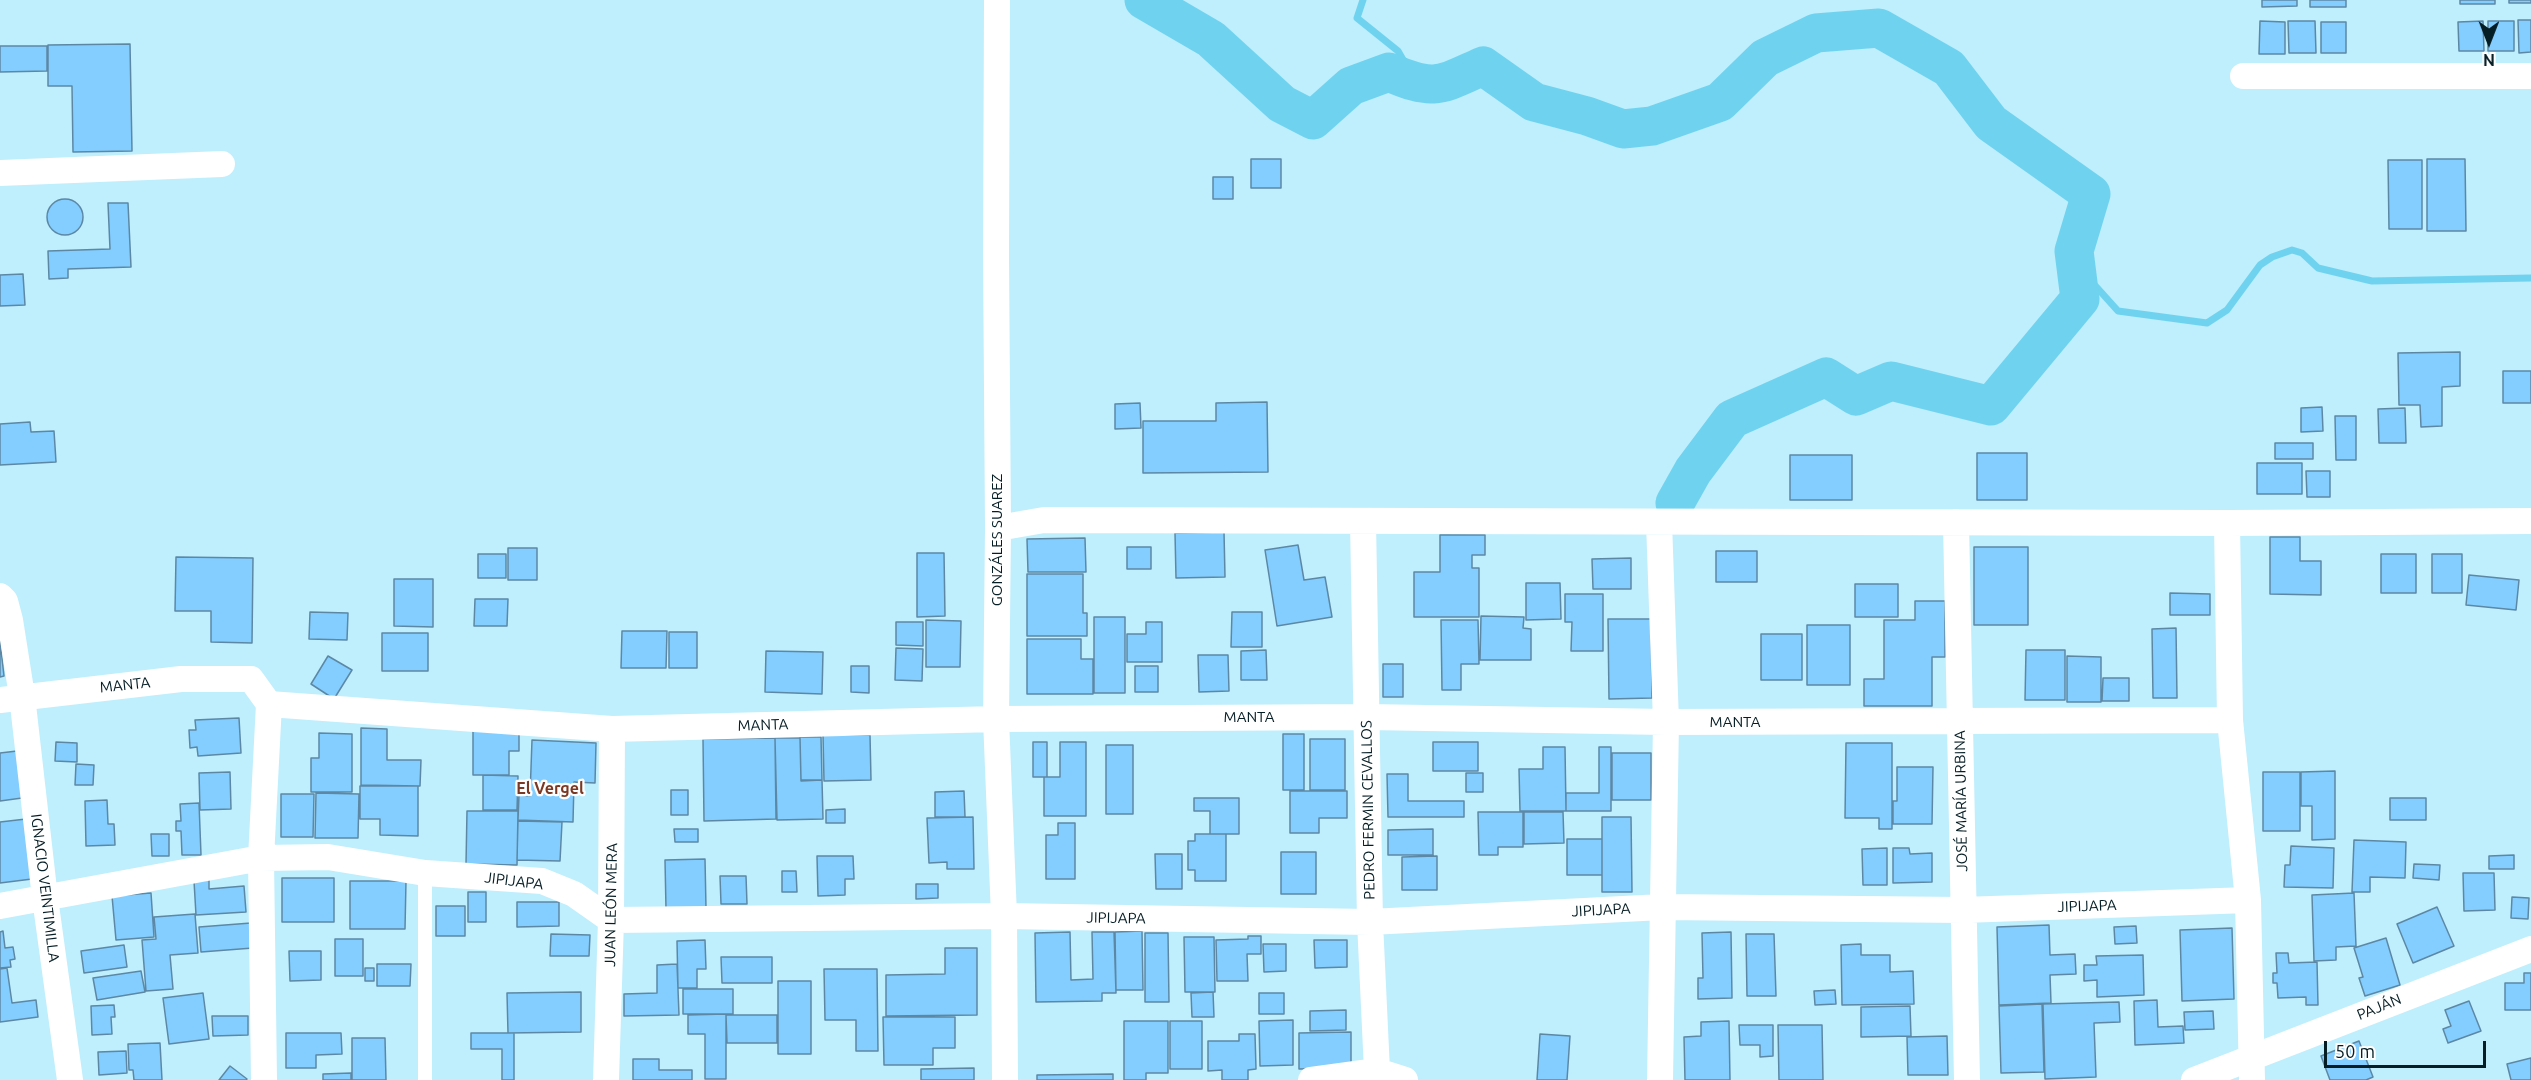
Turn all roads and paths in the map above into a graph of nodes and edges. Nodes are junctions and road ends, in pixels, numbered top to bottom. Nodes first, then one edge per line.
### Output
1 (997, 0) edge
2 (2243, 76) dead end
3 (2531, 76) edge
4 (222, 164) dead end
5 (0, 173) edge
6 (2531, 520) edge
7 (1363, 521) junction
8 (1659, 522) junction
9 (1956, 522) junction
10 (2227, 523) junction
11 (998, 528) junction
12 (0, 596) edge
13 (11, 698) edge
14 (269, 704) junction
15 (1367, 717) junction
16 (996, 719) junction
17 (2230, 720) junction
18 (1960, 721) junction
19 (1666, 722) junction
20 (612, 729) junction
21 (261, 858) junction
22 (425, 873) junction
23 (45, 898) junction
24 (2248, 900) junction
25 (0, 906) edge
26 (1662, 907) junction
27 (1963, 910) junction
28 (1004, 916) junction
29 (611, 920) junction
30 (1370, 922) junction
31 (2531, 949) edge
32 (2252, 1069) edge
33 (1377, 1071) junction
34 (70, 1080) edge
35 (264, 1080) edge
36 (425, 1080) edge
37 (606, 1080) edge
38 (1005, 1080) edge
39 (1311, 1080) edge
40 (1405, 1080) edge
41 (1660, 1080) edge
42 (1967, 1080) edge
43 (2194, 1080) edge

1 - 11 street, GONZÁLES SUAREZ
2 - 3 street
4 - 5 street
6 - 10 street
7 - 8 street
7 - 11 street
7 - 15 street, PEDRO FERMIN CEVALLOS
8 - 9 street
8 - 19 street
9 - 10 street
9 - 18 street, JOSÉ MARÍA URBINA
10 - 17 street
11 - 16 street, GONZÁLES SUAREZ
12 - 13 street, IGNACIO VEINTIMILLA
13 - 14 street, MANTA
13 - 23 street, IGNACIO VEINTIMILLA
14 - 20 street, MANTA
14 - 21 street
15 - 16 street, MANTA
15 - 19 street, MANTA
15 - 30 street, PEDRO FERMIN CEVALLOS
16 - 20 street, MANTA
16 - 28 street, GONZÁLES SUAREZ
17 - 18 street, MANTA
17 - 24 street
18 - 19 street, MANTA
18 - 27 street, JOSÉ MARÍA URBINA
19 - 26 street
20 - 29 street, JUAN LEÓN MERA
21 - 22 street, JIPIJAPA
21 - 23 street, JIPIJAPA
21 - 35 street
22 - 29 street, JIPIJAPA
22 - 36 lane
23 - 25 street, JIPIJAPA
23 - 34 street, IGNACIO VEINTIMILLA
24 - 27 street, JIPIJAPA
24 - 32 street
26 - 27 street, JIPIJAPA
26 - 30 street, JIPIJAPA
26 - 41 street
27 - 42 street, JOSÉ MARÍA URBINA
28 - 29 street, JIPIJAPA
28 - 30 street, JIPIJAPA
28 - 38 street, GONZÁLES SUAREZ
29 - 37 street, JUAN LEÓN MERA
30 - 33 street, PEDRO FERMIN CEVALLOS
31 - 32 street, PAJÁN
32 - 43 street, PAJÁN
33 - 39 street
33 - 40 street

